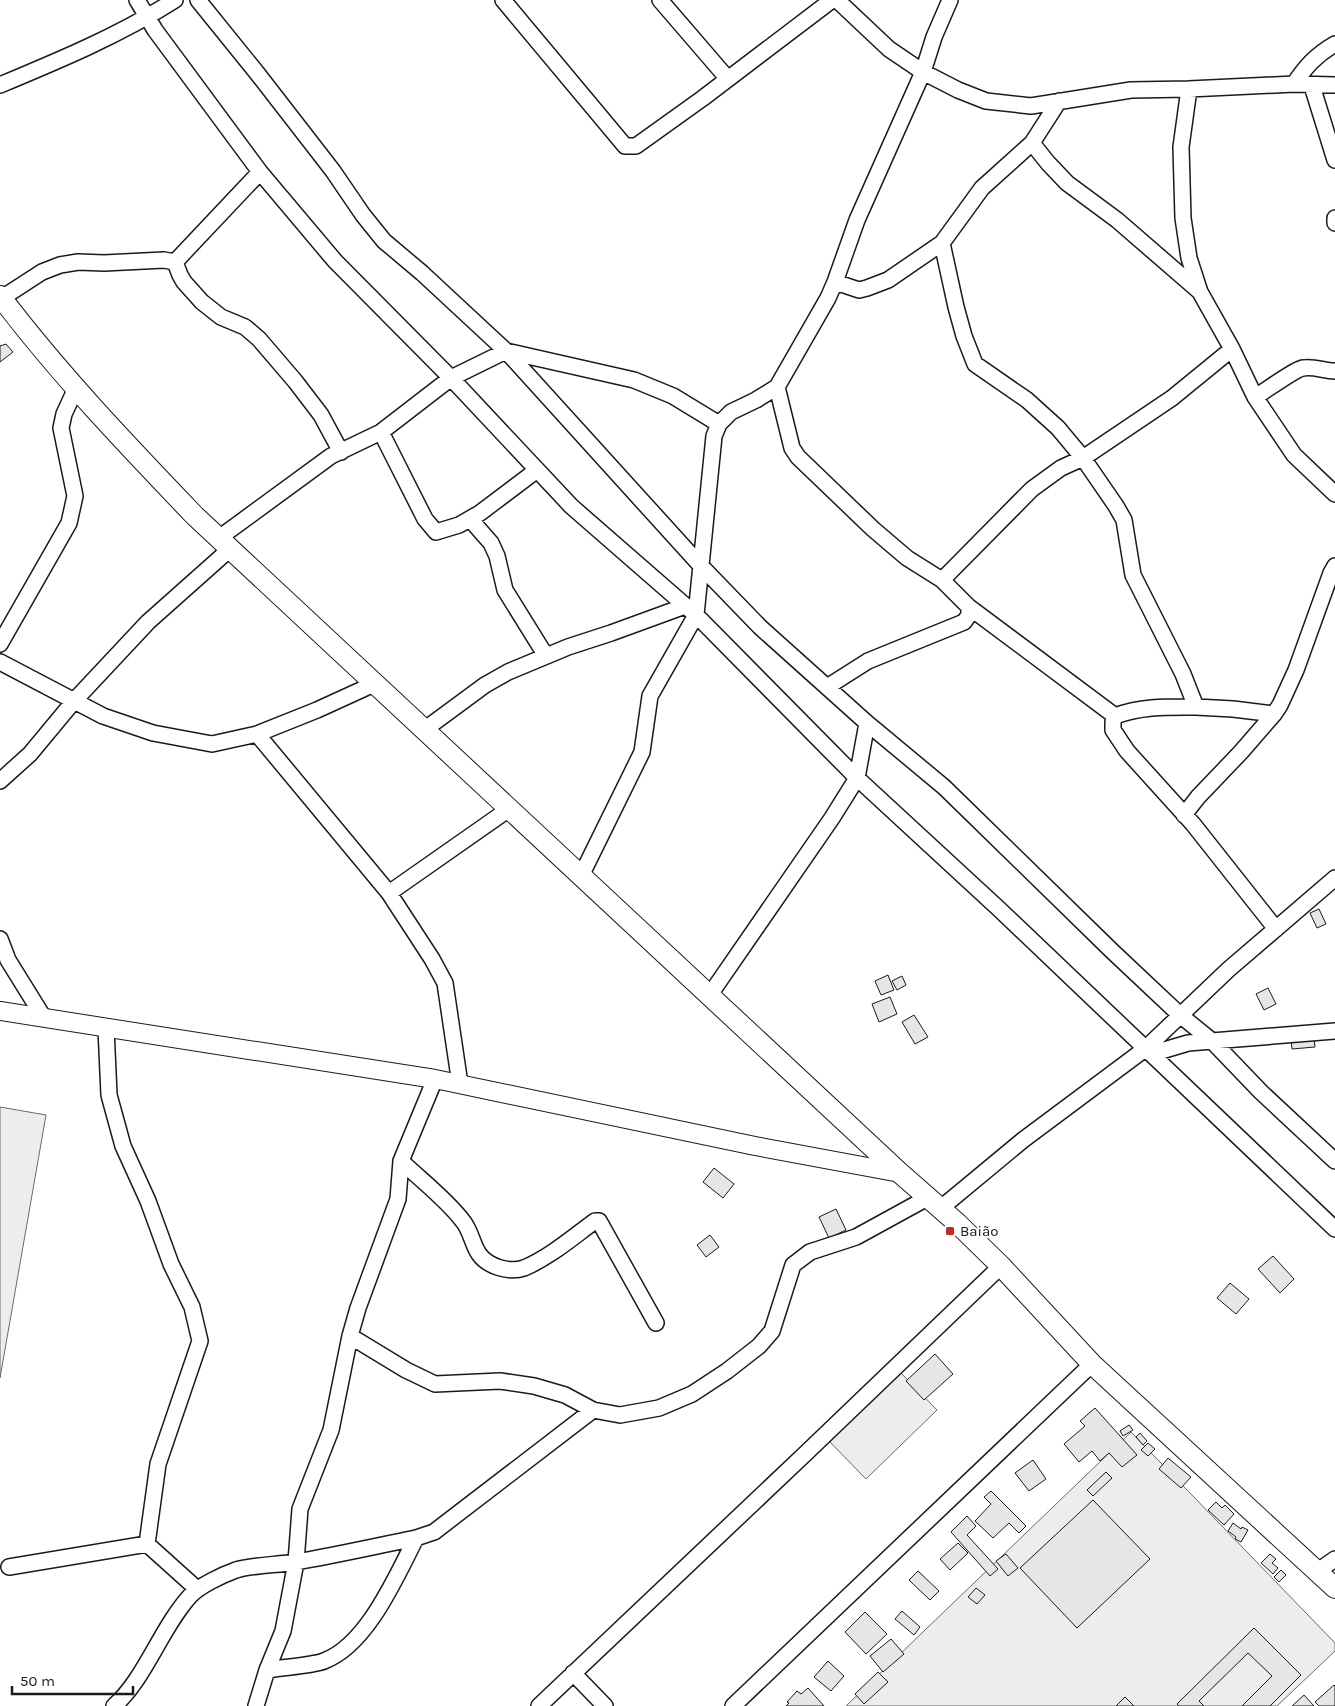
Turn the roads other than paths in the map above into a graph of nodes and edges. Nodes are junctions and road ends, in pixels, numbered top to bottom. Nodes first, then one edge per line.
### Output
1 (137, 0) edge
2 (175, 0) edge
3 (198, 0) edge
4 (503, 0) edge
5 (660, 0) edge
6 (832, 0) edge
7 (837, 0) edge
8 (950, 0) edge
9 (147, 18) junction
10 (1335, 44) edge
11 (923, 72) junction
12 (728, 79) junction
13 (1294, 84) junction
14 (0, 85) edge
15 (1335, 85) edge
16 (1312, 86) junction
17 (1189, 90) junction
18 (1059, 101) junction
19 (1032, 143) junction
20 (1335, 160) edge
21 (260, 172) junction
22 (1335, 218) edge
23 (1335, 223) edge
24 (942, 243) junction
25 (175, 262) junction
26 (835, 282) junction
27 (1200, 292) junction
28 (1, 297) edge
29 (1232, 349) junction
30 (506, 351) junction
31 (1335, 371) edge
32 (451, 378) junction
33 (777, 387) junction
34 (76, 388) junction
35 (1255, 397) junction
36 (718, 424) junction
37 (381, 432) junction
38 (341, 452) junction
39 (1083, 458) junction
40 (537, 470) junction
41 (1335, 494) edge
42 (470, 519) junction
43 (224, 544) junction
44 (701, 566) junction
45 (1335, 566) edge
46 (942, 580) junction
47 (969, 607) junction
48 (690, 611) junction
49 (0, 644) edge
50 (546, 656) junction
51 (0, 662) edge
52 (374, 684) junction
53 (827, 686) junction
54 (74, 701) junction
55 (1196, 708) junction
56 (1274, 714) junction
57 (1115, 716) junction
58 (867, 723) junction
59 (424, 730) junction
60 (256, 734) junction
61 (858, 778) junction
62 (0, 781) edge
63 (509, 809) junction
64 (1184, 815) junction
65 (581, 876) junction
66 (1335, 878) edge
67 (389, 893) junction
68 (1276, 929) junction
69 (0, 939) edge
70 (709, 996) junction
71 (0, 1011) edge
72 (1180, 1015) junction
73 (44, 1018) junction
74 (106, 1028) junction
75 (1335, 1031) edge
76 (1212, 1041) junction
77 (1148, 1052) junction
78 (436, 1079) junction
79 (460, 1084) junction
80 (401, 1161) junction
81 (1335, 1161) edge
82 (900, 1173) junction
83 (935, 1202) junction
84 (1335, 1229) edge
85 (1001, 1266) junction
86 (656, 1323) dead end
87 (350, 1336) junction
88 (1092, 1364) junction
89 (593, 1410) junction
90 (416, 1538) junction
91 (147, 1544) junction
92 (1335, 1559) edge
93 (296, 1562) junction
94 (9, 1567) dead end
95 (1318, 1571) junction
96 (1335, 1588) edge
97 (197, 1589) junction
98 (268, 1670) junction
99 (574, 1673) junction
100 (114, 1706) edge
101 (256, 1706) edge
102 (539, 1706) edge
103 (606, 1706) edge
104 (733, 1706) edge

1 - 9 street
2 - 9 street
3 - 30 street
4 - 12 street
5 - 12 street
6 - 12 street
7 - 11 street
8 - 11 street
9 - 14 street
9 - 21 street
10 - 13 street
11 - 18 street
11 - 26 street
13 - 16 street
13 - 17 street
15 - 16 street
16 - 20 street
17 - 18 street
17 - 27 street
18 - 19 street
19 - 24 street
19 - 27 street
21 - 25 street
21 - 32 street
22 - 23 street
24 - 26 street
24 - 39 street
25 - 28 street
25 - 38 street
26 - 33 street
27 - 29 street
28 - 34 main road
29 - 35 street
29 - 39 street
30 - 32 street
30 - 36 street
30 - 44 street
31 - 35 street
32 - 37 street
32 - 40 street
33 - 36 street
33 - 46 street
34 - 43 main road
34 - 49 street
35 - 41 street
36 - 44 street
37 - 38 street
37 - 42 street
38 - 43 street
39 - 46 street
39 - 55 street
40 - 42 street
40 - 48 street
42 - 50 street
43 - 52 main road
43 - 54 street
44 - 48 street
44 - 53 street
45 - 56 street
46 - 47 street
47 - 53 street
47 - 57 street
48 - 50 street
48 - 61 street
48 - 65 street
50 - 59 street
51 - 54 street
52 - 59 main road
52 - 60 street
53 - 58 street
54 - 60 street
54 - 62 street
55 - 56 street
55 - 57 street
56 - 64 street
57 - 64 street
58 - 61 street
58 - 72 street
59 - 63 main road
60 - 67 street
61 - 70 street
61 - 77 street
63 - 65 main road
63 - 67 street
64 - 68 street
65 - 70 main road
66 - 68 street
67 - 79 street
68 - 72 street
69 - 73 street
70 - 82 main road
71 - 73 street
72 - 76 street
72 - 77 street
73 - 74 street
74 - 78 street
74 - 91 street
75 - 76 street
76 - 77 street
76 - 81 street
77 - 83 street
77 - 84 street
78 - 79 street
78 - 80 street
79 - 82 street
80 - 86 street
80 - 87 street
82 - 83 main road
83 - 85 main road
83 - 89 street
85 - 88 main road
85 - 99 street
87 - 89 street
87 - 93 street
88 - 95 main road
88 - 104 street
89 - 90 street
90 - 93 street
90 - 98 street
91 - 94 street
91 - 97 street
92 - 95 street
93 - 97 street
93 - 98 street
95 - 96 main road
97 - 100 street
98 - 101 street
99 - 102 street
99 - 103 street

